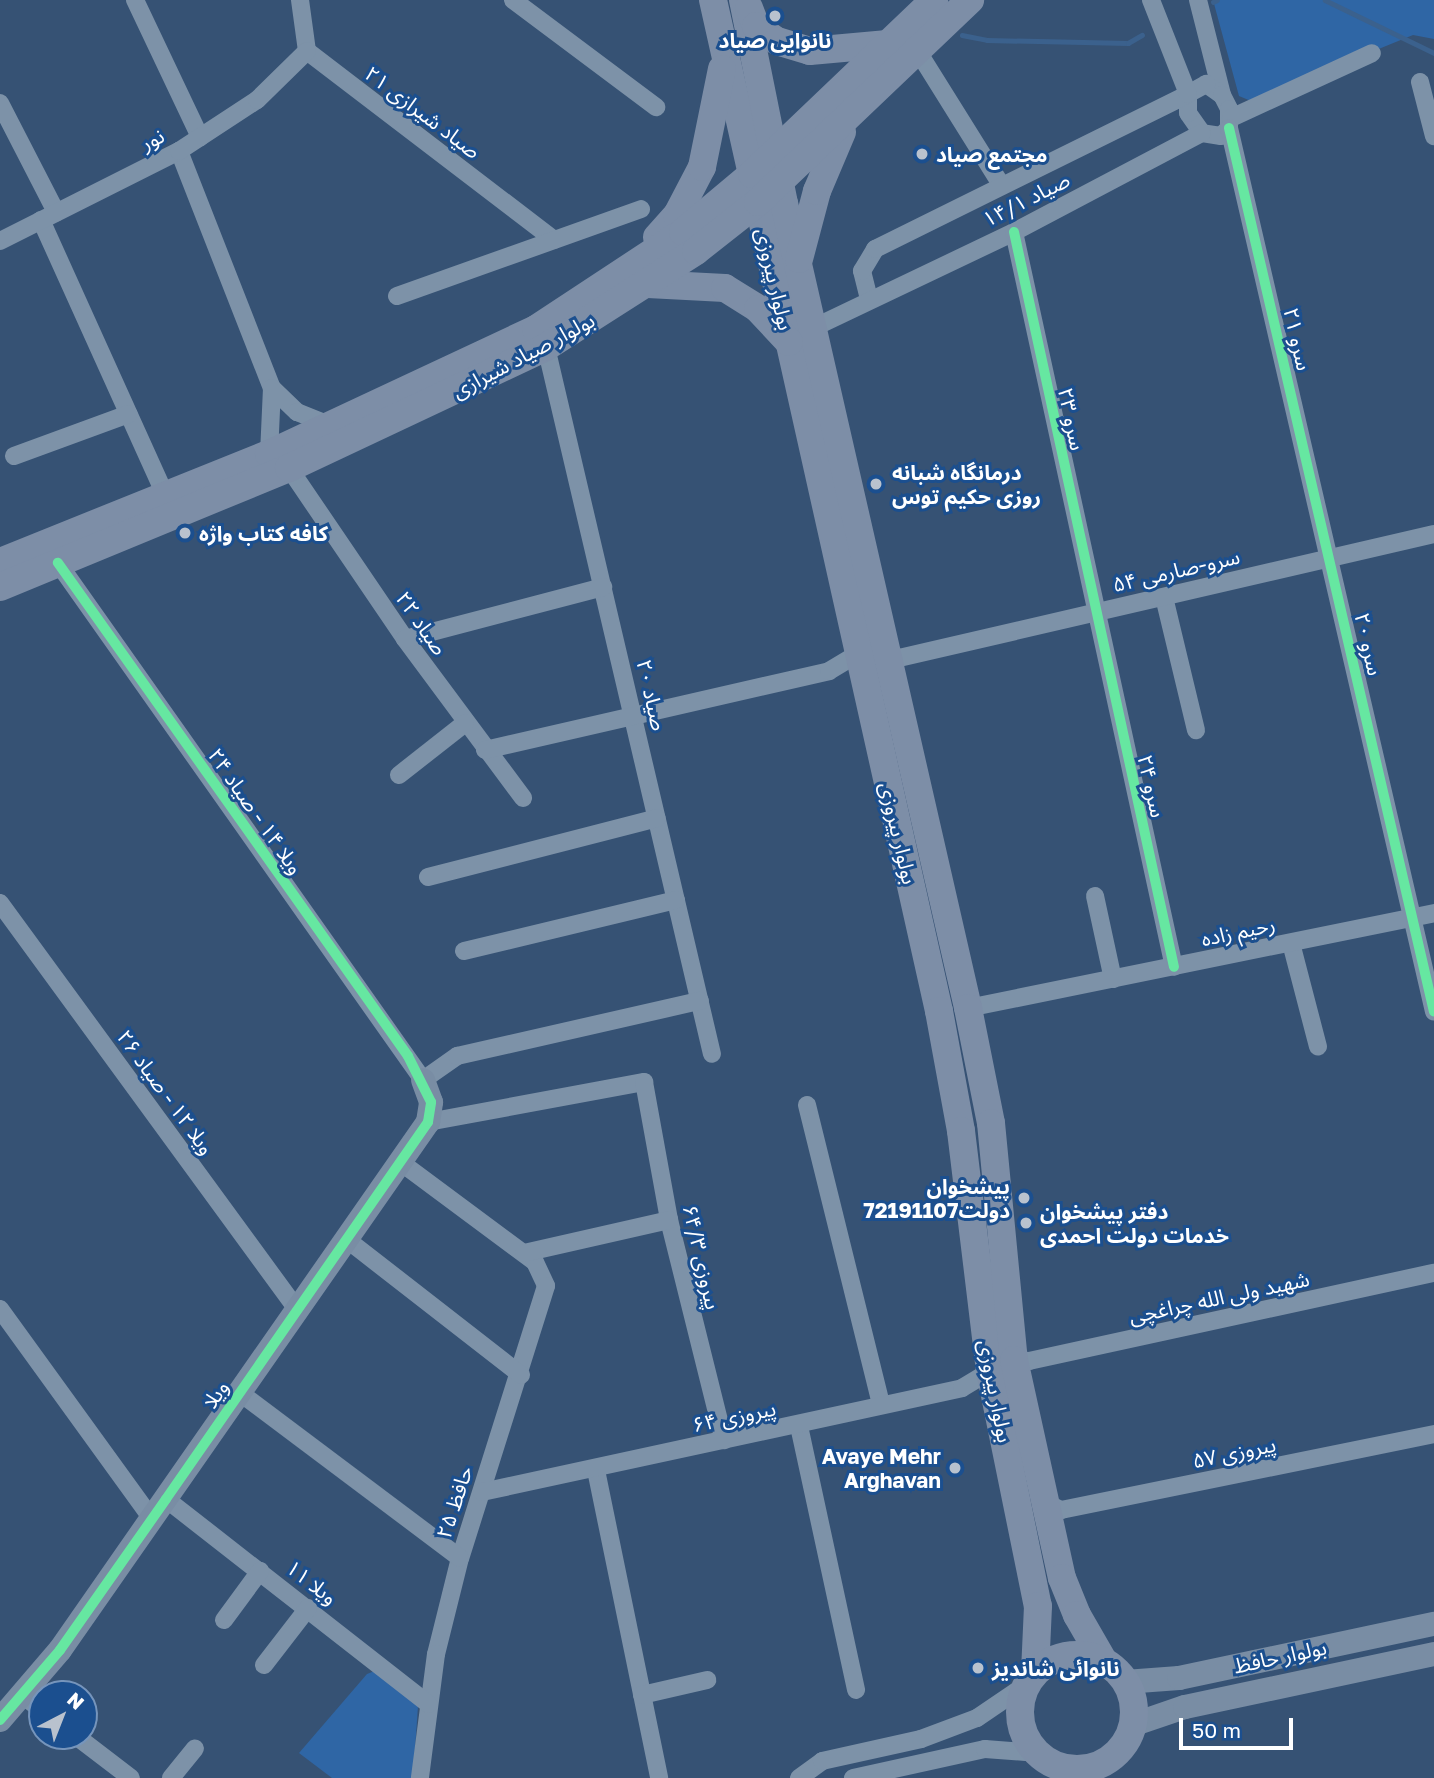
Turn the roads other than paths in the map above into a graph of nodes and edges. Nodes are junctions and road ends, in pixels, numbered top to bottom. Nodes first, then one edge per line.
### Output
1 (135, 0) edge
2 (300, 0) edge
3 (513, 0) edge
4 (713, 0) edge
5 (744, 0) edge
6 (934, 0) edge
7 (970, 0) edge
8 (1151, 0) edge
9 (1198, 0) edge
10 (888, 44) junction
11 (917, 50) junction
12 (307, 51) junction
13 (1372, 53) dead end
14 (725, 56) junction
15 (1420, 82) dead end
16 (1188, 94) junction
17 (1222, 95) junction
18 (0, 103) edge
19 (656, 107) dead end
20 (853, 112) junction
21 (1230, 123) junction
22 (1202, 133) junction
23 (1434, 136) edge
24 (200, 137) junction
25 (179, 151) junction
26 (775, 153) junction
27 (752, 174) junction
28 (781, 181) junction
29 (1002, 186) junction
30 (758, 202) junction
31 (641, 209) dead end
32 (48, 216) junction
33 (1014, 232) junction
34 (554, 240) junction
35 (0, 241) edge
36 (798, 261) junction
37 (638, 276) junction
38 (397, 296) dead end
39 (869, 299) junction
40 (802, 336) junction
41 (546, 347) junction
42 (272, 388) junction
43 (129, 414) junction
44 (331, 426) junction
45 (14, 456) dead end
46 (279, 461) junction
47 (166, 497) junction
48 (1434, 534) edge
49 (1330, 558) junction
50 (0, 562) edge
51 (58, 563) junction
52 (0, 587) edge
53 (603, 587) junction
54 (1164, 597) junction
55 (1093, 613) junction
56 (405, 639) junction
57 (859, 653) junction
58 (888, 653) junction
59 (633, 715) junction
60 (465, 723) junction
61 (1196, 730) dead end
62 (485, 750) junction
63 (398, 775) dead end
64 (523, 799) dead end
65 (657, 818) junction
66 (428, 877) dead end
67 (1096, 896) dead end
68 (676, 900) junction
69 (0, 903) edge
70 (1434, 913) edge
71 (1412, 918) junction
72 (1292, 943) junction
73 (464, 951) dead end
74 (1174, 967) junction
75 (1113, 979) junction
76 (700, 1001) junction
77 (968, 1008) junction
78 (1434, 1012) edge
79 (1318, 1047) dead end
80 (712, 1054) dead end
81 (423, 1080) junction
82 (807, 1105) dead end
83 (428, 1122) junction
84 (399, 1161) junction
85 (669, 1220) junction
86 (345, 1238) junction
87 (524, 1253) junction
88 (1434, 1273) edge
89 (296, 1308) junction
90 (0, 1309) edge
91 (1002, 1365) junction
92 (521, 1375) junction
93 (239, 1392) junction
94 (881, 1404) junction
95 (799, 1426) junction
96 (1434, 1434) edge
97 (724, 1440) junction
98 (596, 1469) junction
99 (482, 1492) junction
100 (1045, 1502) junction
101 (159, 1509) junction
102 (460, 1558) junction
103 (260, 1571) junction
104 (308, 1608) junction
105 (224, 1620) dead end
106 (1434, 1624) edge
107 (1434, 1654) edge
108 (1104, 1661) junction
109 (264, 1665) dead end
110 (1031, 1678) junction
111 (708, 1680) dead end
112 (1125, 1682) junction
113 (856, 1690) dead end
114 (22, 1695) junction
115 (642, 1695) junction
116 (28, 1700) edge
117 (428, 1704) junction
118 (0, 1717) edge
119 (1132, 1725) junction
120 (195, 1748) dead end
121 (94, 1750) edge
122 (1049, 1764) edge
123 (1117, 1764) edge
124 (130, 1778) edge
125 (172, 1778) edge
126 (420, 1778) edge
127 (659, 1778) edge
128 (799, 1778) edge
129 (853, 1778) edge

1 - 24 street
2 - 12 street
3 - 19 street
4 - 14 main road, بولوار پیروزی
5 - 10 main road
5 - 26 main road, بولوار پیروزی
6 - 10 main road, بولوار صیاد شیرازی
7 - 11 main road, بولوار صیاد شیرازی
8 - 16 street
9 - 17 street
10 - 26 main road, بولوار صیاد شیرازی
11 - 20 main road, بولوار صیاد شیرازی
11 - 29 street
12 - 24 street, نور
12 - 34 street, صیاد شیرازی ۲۱
13 - 21 street
14 - 27 main road, بولوار پیروزی
14 - 37 main road
15 - 23 street
16 - 17 street
16 - 22 street
16 - 29 street
17 - 21 street
18 - 32 street
20 - 28 main road, بولوار صیاد شیرازی
20 - 36 main road
21 - 22 street
21 - 49 street, سرو ۲۱
22 - 33 street, صیاد ۱۴/۱
24 - 25 street, نور
25 - 32 street, نور
25 - 42 street
26 - 27 main road, بولوار صیاد شیرازی
26 - 28 main road, بولوار پیروزی
27 - 30 main road, بولوار پیروزی
27 - 37 main road, بولوار صیاد شیرازی
28 - 30 main road, بولوار صیاد شیرازی
28 - 36 main road, بولوار پیروزی
29 - 39 street
30 - 37 main road, بولوار صیاد شیرازی
30 - 40 main road, بولوار پیروزی
31 - 34 street
32 - 35 street, نور
32 - 43 street
33 - 39 street, صیاد ۱۴/۱
33 - 55 street, سرو ۲۳
34 - 38 street
36 - 40 main road, بولوار پیروزی
37 - 40 main road
37 - 41 main road, بولوار صیاد شیرازی
37 - 44 main road, بولوار صیاد شیرازی
39 - 40 street, صیاد ۱۴/۱
40 - 57 main road, بولوار پیروزی
40 - 58 main road, بولوار پیروزی
41 - 46 main road, بولوار صیاد شیرازی
41 - 53 street, صیاد ۲۰
42 - 44 street
42 - 46 street
43 - 45 street
43 - 47 street
44 - 46 main road, بولوار صیاد شیرازی
46 - 47 main road, بولوار صیاد شیرازی
46 - 51 main road, بولوار صیاد شیرازی
46 - 56 street, صیاد ۲۲
47 - 50 main road, بولوار صیاد شیرازی
48 - 49 street, سرو-صارمی ۵۴
49 - 54 street, سرو-صارمی ۵۴
49 - 71 street, سرو ۲۰
51 - 52 main road, بولوار صیاد شیرازی
51 - 81 street, ویلا ۱۴ - صیاد ۲۴
53 - 56 street
53 - 59 street, صیاد ۲۰
54 - 55 street, سرو-صارمی ۵۴
54 - 61 street
55 - 58 street, سرو-صارمی ۵۴
55 - 74 street, سرو ۲۴
56 - 60 street, صیاد ۲۲
57 - 59 street
57 - 91 main road, بولوار پیروزی
58 - 77 main road, بولوار پیروزی
59 - 62 street
59 - 65 street, صیاد ۲۰
60 - 62 street, صیاد ۲۲
60 - 63 street
62 - 64 street, صیاد ۲۲
65 - 66 street
65 - 68 street, صیاد ۲۰
67 - 75 street
68 - 73 street
68 - 76 street, صیاد ۲۰
69 - 89 street, ویلا ۱۲ - صیاد ۲۶
70 - 71 street, رحیم زاده
71 - 72 street, رحیم زاده
71 - 78 street, سرو ۲۰
72 - 74 street, رحیم زاده
72 - 79 street
74 - 75 street, رحیم زاده
75 - 77 street, رحیم زاده
76 - 80 street, صیاد ۲۰
76 - 81 street
77 - 91 main road, بولوار پیروزی
81 - 83 street
82 - 94 street
83 - 84 street, ویلا
83 - 85 street, پیروزی ۶۴/۳
84 - 86 street, ویلا
84 - 87 street, حافظ ۲۵
85 - 87 street
85 - 97 street, پیروزی ۶۴/۳
86 - 89 street, ویلا
86 - 92 street
87 - 92 street, حافظ ۲۵
88 - 91 street, شهید ولی الله چراغچی
89 - 93 street, ویلا
90 - 101 street, ویلا ۱۱
91 - 94 street, پیروزی ۶۴
91 - 100 main road, بولوار پیروزی
91 - 110 main road, بولوار پیروزی
92 - 99 street, حافظ ۲۵
93 - 101 street, ویلا
93 - 102 street
94 - 95 street, پیروزی ۶۴
95 - 97 street, پیروزی ۶۴
95 - 113 street
96 - 100 street, پیروزی ۵۷
97 - 98 street, پیروزی ۶۴
98 - 99 street, پیروزی ۶۴
98 - 115 street
99 - 102 street, حافظ ۲۵
100 - 108 main road, بولوار پیروزی
101 - 103 street, ویلا ۱۱
101 - 114 street, ویلا
102 - 117 street, حافظ ۲۵
103 - 104 street, ویلا ۱۱
103 - 105 street
104 - 109 street
104 - 117 street, ویلا ۱۱
106 - 112 street, بولوار حافظ
107 - 119 street, بولوار حافظ
108 - 110 main road
108 - 112 main road
110 - 122 main road
110 - 128 street
111 - 115 street
112 - 119 main road
114 - 116 street
114 - 118 street, ویلا
115 - 127 street
117 - 126 street, حافظ ۲۵
119 - 123 main road
120 - 125 street
121 - 124 street
122 - 123 main road
122 - 129 street

